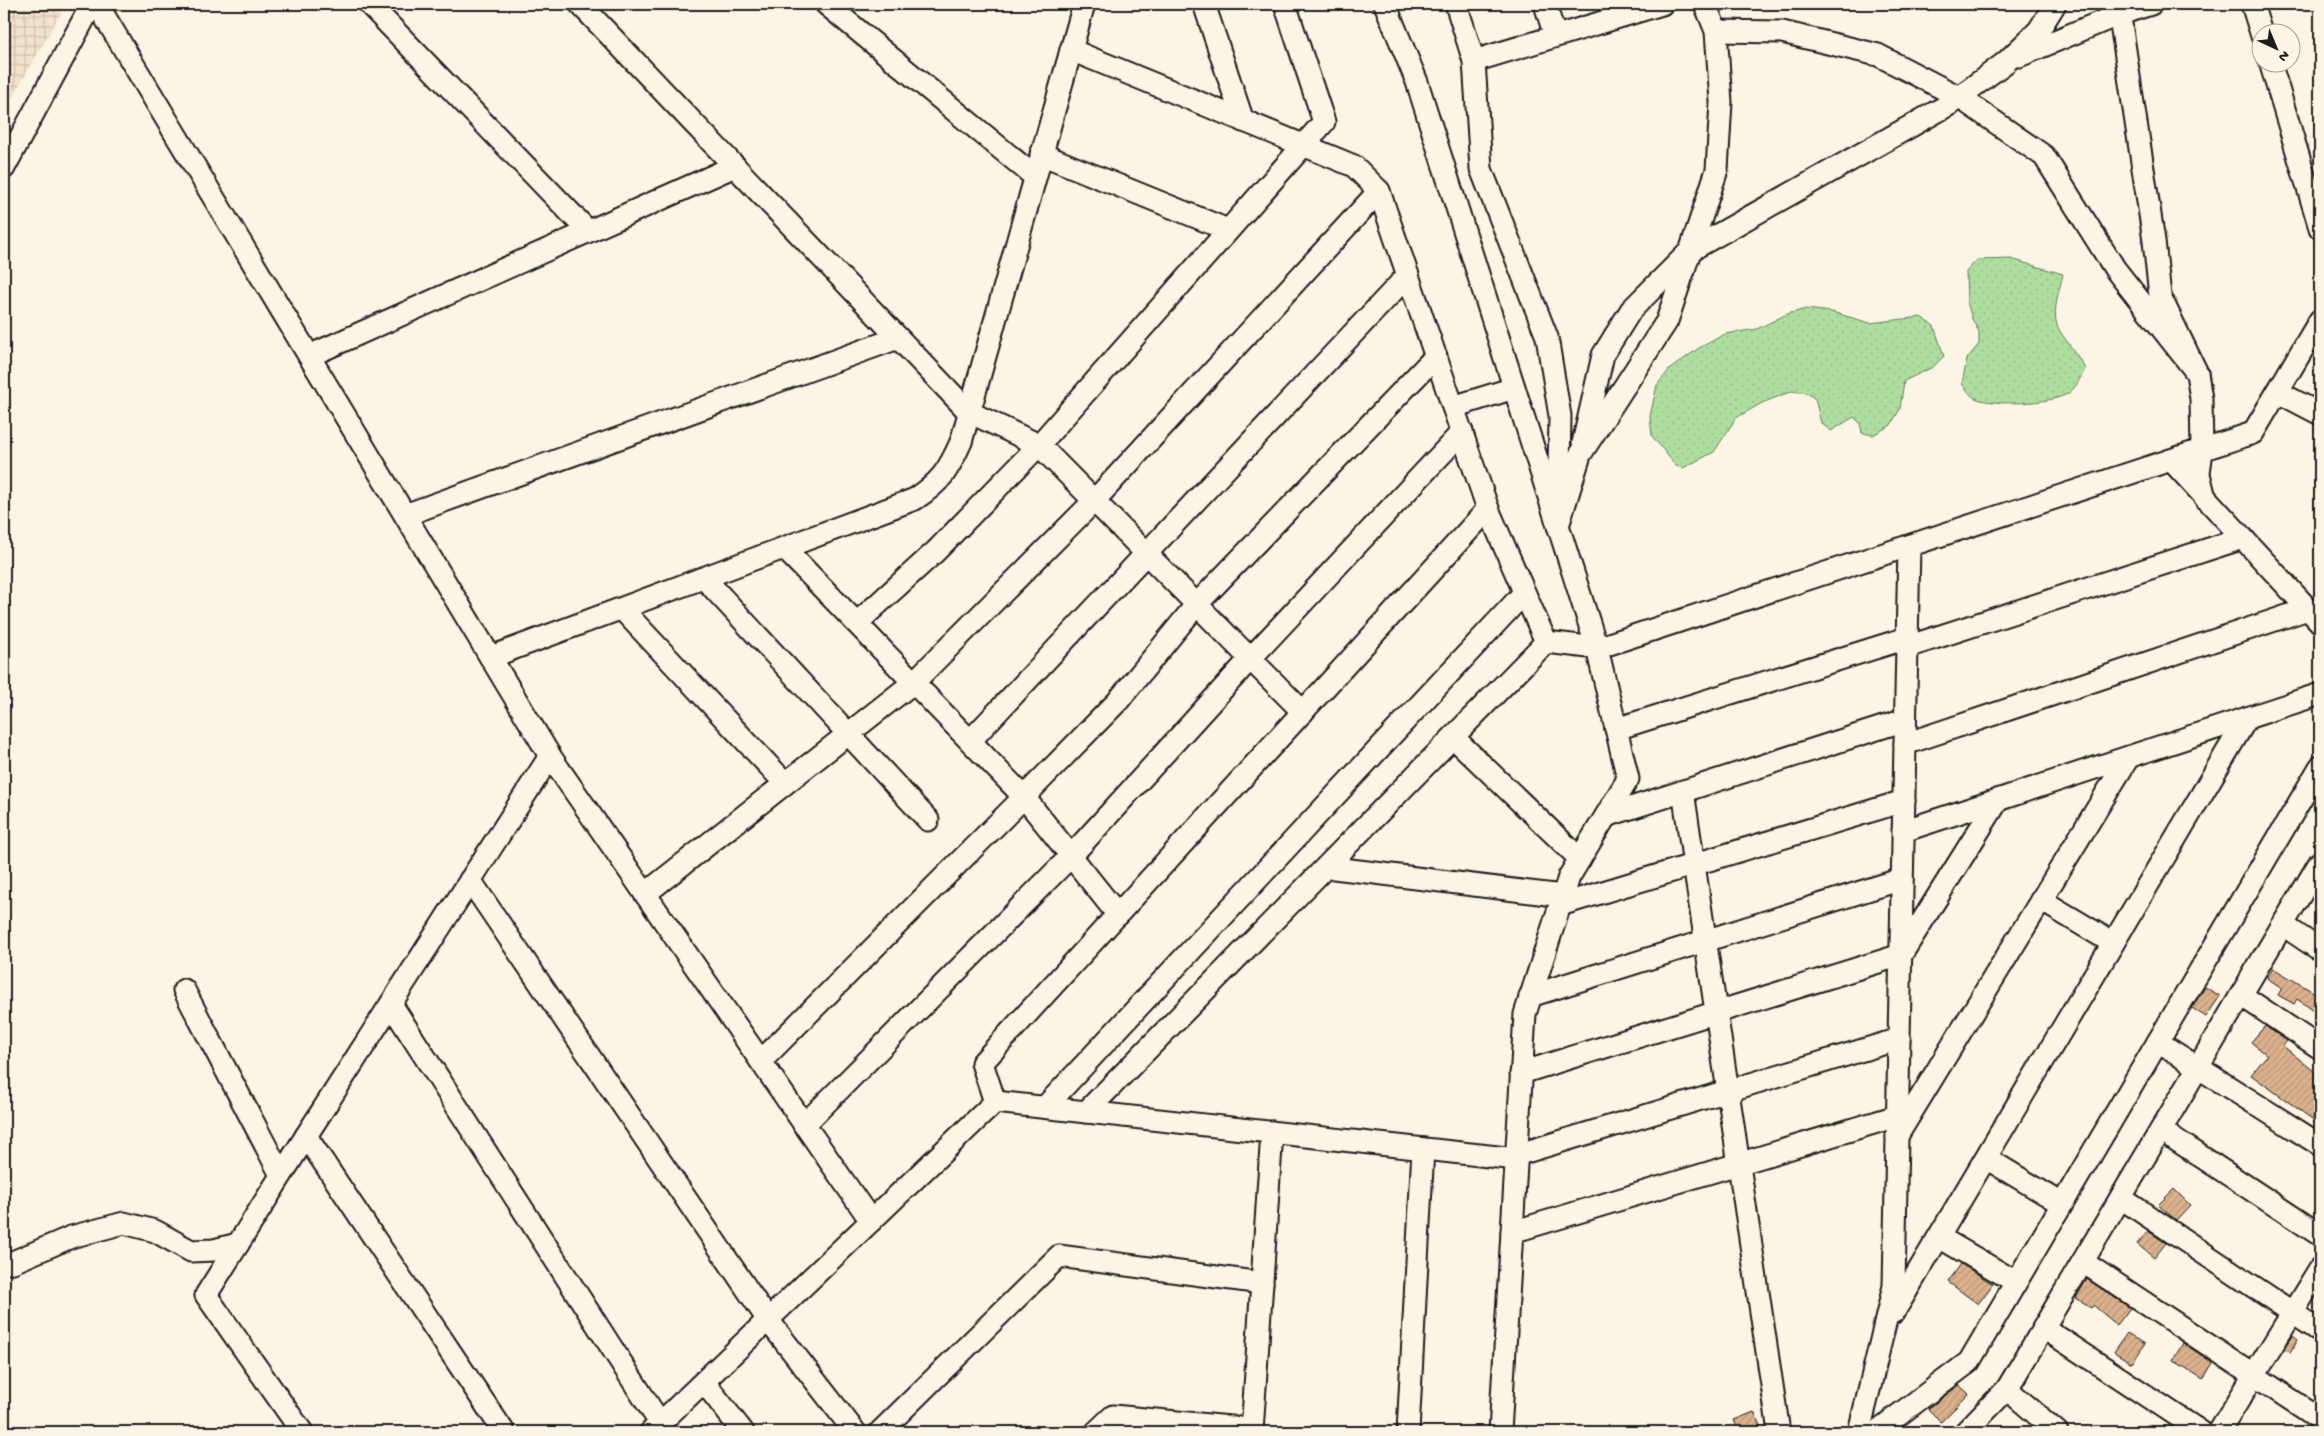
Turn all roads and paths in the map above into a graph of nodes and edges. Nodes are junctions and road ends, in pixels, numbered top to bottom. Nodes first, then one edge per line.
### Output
1 (92, 4) edge
2 (98, 4) edge
3 (369, 4) edge
4 (580, 4) edge
5 (826, 4) edge
6 (1084, 4) edge
7 (1204, 4) edge
8 (1285, 4) edge
9 (1385, 4) edge
10 (1456, 4) edge
11 (1545, 4) edge
12 (1662, 4) edge
13 (1704, 4) edge
14 (2054, 4) edge
15 (2151, 4) edge
16 (2252, 4) edge
17 (1627, 9) edge
18 (2119, 9) edge
19 (2258, 22) edge
20 (1716, 31) junction
21 (1555, 36) junction
22 (1070, 50) junction
23 (1474, 61) junction
24 (2006, 62) junction
25 (2273, 72) edge
26 (1959, 97) junction
27 (1243, 120) junction
28 (1303, 145) junction
29 (1041, 154) junction
30 (735, 166) junction
31 (4, 168) edge
32 (1035, 177) junction
33 (1380, 191) junction
34 (2320, 228) edge
35 (1228, 230) junction
36 (588, 231) junction
37 (1691, 250) junction
38 (1408, 274) junction
39 (2319, 324) edge
40 (898, 338) junction
41 (309, 356) junction
42 (1436, 356) junction
43 (2196, 372) junction
44 (1514, 388) junction
45 (2278, 392) junction
46 (1453, 407) junction
47 (969, 412) junction
48 (2320, 414) edge
49 (1462, 432) junction
50 (1039, 445) junction
51 (2202, 450) junction
52 (1580, 455) junction
53 (2171, 460) junction
54 (2205, 498) junction
55 (1094, 501) junction
56 (1488, 509) junction
57 (405, 515) junction
58 (1558, 526) junction
59 (2243, 538) junction
60 (1909, 546) junction
61 (784, 548) junction
62 (1146, 553) junction
63 (704, 578) junction
64 (1524, 593) junction
65 (1197, 604) junction
66 (622, 608) junction
67 (2314, 616) edge
68 (857, 623) junction
69 (1546, 642) junction
70 (1907, 642) junction
71 (1597, 648) junction
72 (491, 658) junction
73 (1250, 658) junction
74 (914, 682) junction
75 (2320, 694) edge
76 (1303, 712) junction
77 (2247, 718) junction
78 (1905, 720) junction
79 (1616, 729) junction
80 (849, 732) junction
81 (1453, 737) junction
82 (970, 741) junction
83 (1905, 744) junction
84 (550, 756) junction
85 (2128, 758) junction
86 (2320, 766) edge
87 (785, 783) junction
88 (1683, 791) junction
89 (1024, 797) junction
90 (1998, 800) junction
91 (1904, 801) junction
92 (1606, 816) junction
93 (928, 820) dead end
94 (1903, 831) junction
95 (1071, 856) junction
96 (1580, 859) junction
97 (2320, 862) edge
98 (1694, 864) junction
99 (1326, 867) junction
100 (1902, 879) junction
101 (470, 880) junction
102 (645, 894) junction
103 (1562, 900) junction
104 (2041, 900) junction
105 (1118, 914) junction
106 (2283, 925) junction
107 (1706, 941) junction
108 (2113, 943) junction
109 (2320, 950) edge
110 (1901, 955) junction
111 (184, 990) dead end
112 (2241, 995) junction
113 (1530, 996) junction
114 (391, 1004) junction
115 (1717, 1012) junction
116 (1899, 1039) junction
117 (2158, 1042) junction
118 (2320, 1048) edge
119 (760, 1060) junction
120 (2198, 1068) junction
121 (1521, 1073) junction
122 (1728, 1090) junction
123 (995, 1102) junction
124 (1045, 1107) junction
125 (1086, 1112) junction
126 (804, 1125) junction
127 (1897, 1126) junction
128 (2161, 1130) junction
129 (1272, 1132) junction
130 (306, 1136) junction
131 (2320, 1145) edge
132 (1423, 1149) junction
133 (1516, 1157) junction
134 (1986, 1158) junction
135 (1739, 1164) junction
136 (281, 1175) junction
137 (2121, 1198) junction
138 (2062, 1204) junction
139 (871, 1221) junction
140 (1512, 1232) junction
141 (2320, 1235) edge
142 (1938, 1237) junction
143 (238, 1244) junction
144 (2083, 1262) junction
145 (4, 1263) edge
146 (2320, 1268) edge
147 (2016, 1282) junction
148 (1262, 1283) junction
149 (2293, 1313) junction
150 (768, 1320) junction
151 (2044, 1328) junction
152 (1884, 1330) junction
153 (2320, 1331) edge
154 (2255, 1374) junction
155 (704, 1382) junction
156 (2007, 1389) junction
157 (2320, 1419) edge
158 (656, 1428) edge
159 (1252, 1431) edge
160 (302, 1432) edge
161 (504, 1432) edge
162 (743, 1432) edge
163 (856, 1432) edge
164 (880, 1432) edge
165 (1096, 1432) edge
166 (1408, 1432) edge
167 (1500, 1432) edge
168 (1779, 1432) edge
169 (1859, 1432) edge
170 (1876, 1432) edge
171 (1965, 1432) edge
172 (2057, 1432) edge
173 (2201, 1432) edge
174 (2219, 1432) edge

1 - 31 street
2 - 41 street
3 - 36 street
4 - 30 street
5 - 32 street
6 - 22 street
7 - 27 street
8 - 28 street
9 - 44 street
10 - 23 street
11 - 21 street
12 - 17 street
13 - 20 street
14 - 24 street
15 - 18 street
16 - 19 street
17 - 21 street
18 - 24 street
18 - 43 street
20 - 26 street
20 - 37 street
21 - 23 street
22 - 27 street
22 - 29 street
23 - 58 street
24 - 26 street
25 - 34 street
26 - 37 street
26 - 43 street
27 - 28 street
28 - 33 street
28 - 35 street
29 - 32 street
29 - 35 street
30 - 36 street
30 - 40 street
32 - 47 street
33 - 38 street
33 - 55 street
35 - 50 street
36 - 41 street
37 - 52 street
37 - 52 street
38 - 42 street
38 - 62 street
39 - 45 street
40 - 47 street
40 - 57 street
41 - 57 street
42 - 46 street
42 - 65 street
43 - 51 street
44 - 46 street
44 - 58 street
45 - 48 street
45 - 51 street
46 - 49 street
47 - 50 street
47 - 61 street
49 - 56 street
49 - 73 street
50 - 55 street
50 - 68 street
51 - 53 street
51 - 54 street
52 - 58 street
53 - 54 street
53 - 60 street
54 - 59 street
55 - 62 street
55 - 74 street
56 - 64 street
56 - 76 street
57 - 72 street
58 - 71 street
59 - 67 street
59 - 70 street
60 - 70 street
60 - 71 street
61 - 63 street
61 - 68 street
62 - 65 street
62 - 82 street
63 - 66 street
63 - 80 street
64 - 69 street
64 - 124 street
65 - 73 street
65 - 89 street
66 - 72 street
66 - 87 street
67 - 83 street
68 - 74 street
69 - 71 street
69 - 81 street
70 - 78 street
70 - 79 street
71 - 79 street
72 - 84 street
73 - 76 street
73 - 95 street
74 - 80 street
74 - 82 street
75 - 77 street
76 - 105 street
77 - 85 street
77 - 108 street
78 - 83 street
78 - 88 street
79 - 92 street
80 - 87 street
80 - 93 street
81 - 96 street
81 - 99 street
82 - 89 street
83 - 91 street
84 - 101 street
84 - 102 street
85 - 90 street
85 - 104 street
86 - 117 street
87 - 102 street
88 - 92 street
88 - 98 street
89 - 95 street
89 - 119 street
90 - 94 street
90 - 110 street
91 - 94 street
91 - 98 street
92 - 96 street
94 - 100 street
95 - 105 street
95 - 126 street
96 - 103 street
97 - 106 street
98 - 103 street
98 - 107 street
99 - 103 street
99 - 125 street
100 - 107 street
100 - 110 street
101 - 114 street
101 - 150 street
102 - 119 street
103 - 113 street
104 - 108 street
104 - 127 street
105 - 123 street
106 - 109 street
106 - 112 street
107 - 113 street
107 - 115 street
108 - 134 street
110 - 115 street
110 - 116 street
111 - 136 street
112 - 118 street
112 - 120 street
113 - 121 street
114 - 130 street
114 - 158 street
115 - 121 street
115 - 122 street
116 - 122 street
116 - 127 street
117 - 120 street
117 - 138 street
119 - 126 street
120 - 128 street
120 - 131 street
121 - 133 street
122 - 133 street
122 - 135 street
123 - 124 street
123 - 139 street
124 - 125 street
125 - 129 street
126 - 139 street
127 - 135 street
127 - 152 street
128 - 137 street
128 - 141 street
129 - 132 street
129 - 148 street
130 - 136 street
130 - 161 street
132 - 133 street
132 - 166 street
133 - 140 street
134 - 138 street
134 - 142 street
135 - 140 street
135 - 168 street
136 - 143 street
137 - 144 street
137 - 149 street
138 - 147 street
139 - 150 street
140 - 167 street
142 - 147 street
142 - 152 street
143 - 145 street
143 - 160 street
144 - 151 street
144 - 154 street
146 - 149 street
147 - 170 street
148 - 159 street
148 - 164 street
149 - 153 street
149 - 154 street
150 - 155 street
150 - 163 street
151 - 156 street
151 - 173 street
152 - 169 street
154 - 157 street
154 - 174 street
155 - 158 street
155 - 162 street
156 - 171 street
156 - 172 street
159 - 165 street

